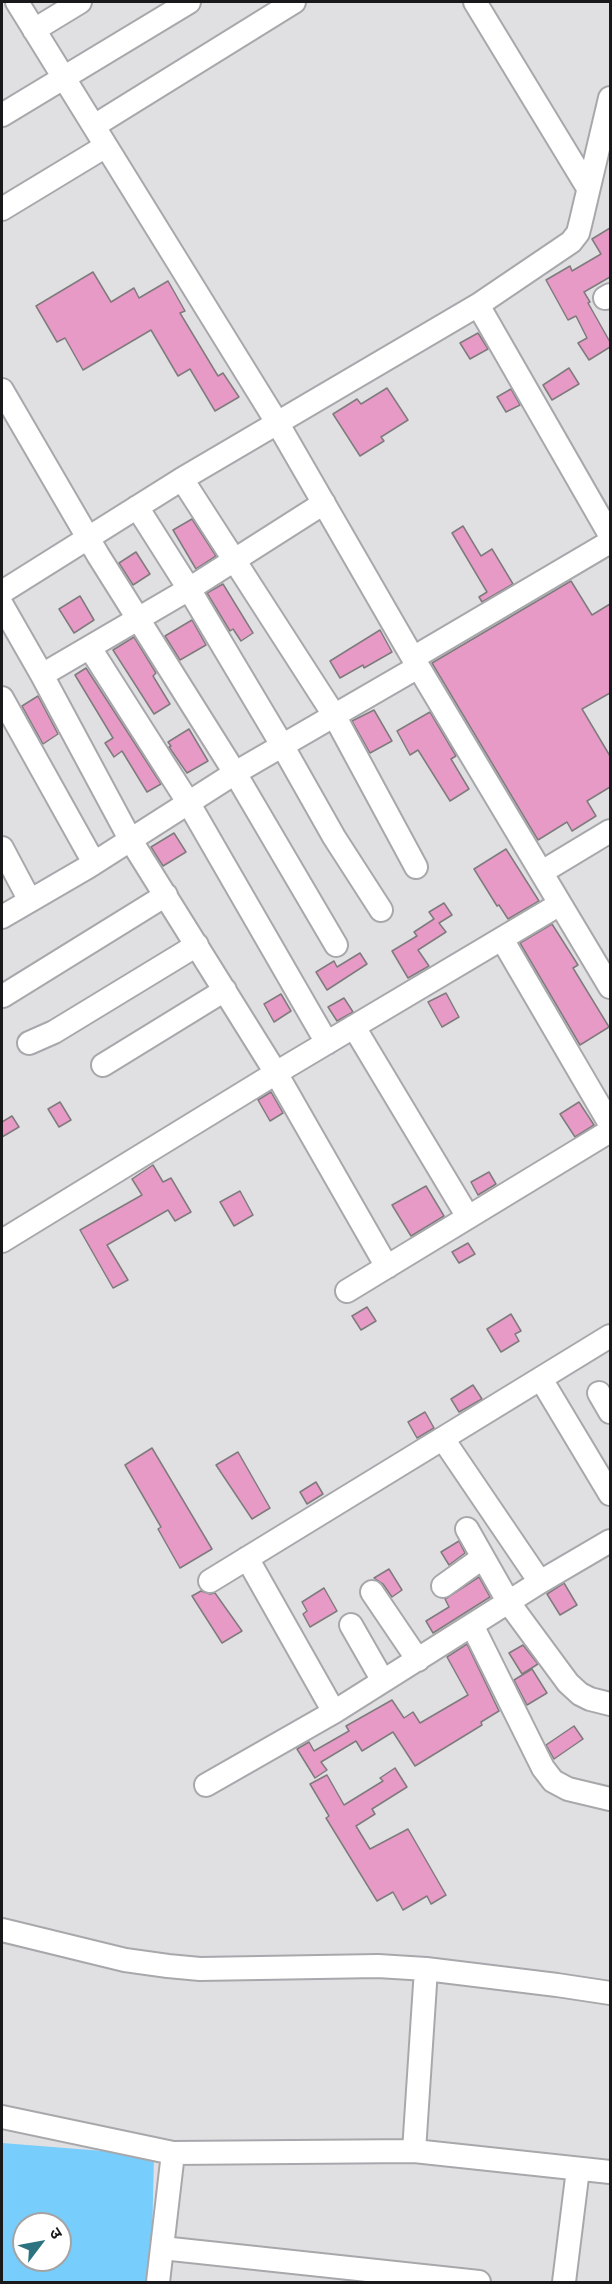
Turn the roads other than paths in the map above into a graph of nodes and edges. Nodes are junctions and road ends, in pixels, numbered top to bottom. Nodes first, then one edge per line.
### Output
1 (17, 2) edge
2 (80, 2) edge
3 (189, 2) edge
4 (294, 2) edge
5 (475, 2) edge
6 (34, 30) junction
7 (64, 78) junction
8 (610, 98) edge
9 (2, 115) edge
10 (94, 126) junction
11 (106, 146) junction
12 (588, 188) junction
13 (2, 209) edge
14 (478, 305) junction
15 (2, 390) edge
16 (278, 424) junction
17 (182, 479) junction
18 (324, 503) junction
19 (137, 507) junction
20 (610, 535) edge
21 (88, 537) junction
22 (610, 542) edge
23 (234, 561) junction
24 (189, 589) junction
25 (2, 592) edge
26 (2, 605) edge
27 (138, 619) junction
28 (90, 648) junction
29 (416, 663) junction
30 (42, 675) junction
31 (2, 698) edge
32 (334, 715) junction
33 (282, 745) junction
34 (235, 773) junction
35 (188, 802) junction
36 (610, 831) edge
37 (130, 838) junction
38 (2, 848) edge
39 (94, 863) junction
40 (416, 867) dead end
41 (542, 873) junction
42 (166, 895) junction
43 (29, 899) junction
44 (560, 904) junction
45 (381, 910) dead end
46 (2, 916) edge
47 (502, 939) junction
48 (197, 945) junction
49 (336, 945) dead end
50 (603, 959) edge
51 (610, 987) edge
52 (225, 990) junction
53 (3, 996) dead end
54 (354, 1027) junction
55 (29, 1043) dead end
56 (327, 1043) junction
57 (103, 1065) dead end
58 (276, 1073) junction
59 (610, 1124) edge
60 (610, 1131) edge
61 (468, 1217) junction
62 (2, 1241) edge
63 (387, 1267) junction
64 (347, 1291) dead end
65 (610, 1336) edge
66 (541, 1379) junction
67 (599, 1392) dead end
68 (610, 1412) edge
69 (443, 1439) junction
70 (610, 1494) edge
71 (467, 1529) dead end
72 (610, 1540) edge
73 (247, 1558) junction
74 (482, 1558) junction
75 (210, 1581) dead end
76 (540, 1582) junction
77 (444, 1586) dead end
78 (372, 1592) dead end
79 (509, 1603) junction
80 (351, 1625) dead end
81 (472, 1625) junction
82 (418, 1660) junction
83 (383, 1681) junction
84 (610, 1704) edge
85 (334, 1712) junction
86 (206, 1785) dead end
87 (610, 1799) edge
88 (2, 1930) edge
89 (426, 1970) junction
90 (610, 1994) edge
91 (2, 2117) edge
92 (414, 2151) junction
93 (173, 2152) junction
94 (578, 2169) junction
95 (610, 2172) edge
96 (162, 2248) junction
97 (468, 2282) edge
98 (158, 2283) edge
99 (564, 2283) edge

1 - 6 street
2 - 6 street
3 - 7 street
4 - 10 street
5 - 12 street
6 - 7 street
7 - 9 street
7 - 10 street
8 - 12 street
10 - 11 street
11 - 13 street
11 - 16 street
12 - 14 street
14 - 16 street
14 - 20 street
15 - 21 street
16 - 17 street
16 - 18 street
17 - 19 street
17 - 23 street
18 - 23 street
18 - 29 street
19 - 21 street
19 - 24 street
21 - 25 street
21 - 27 street
22 - 29 street
23 - 24 street
23 - 32 street
24 - 27 street
24 - 33 street
26 - 30 street
27 - 28 street
27 - 34 street
28 - 30 street
28 - 35 street
29 - 32 street
29 - 41 street
30 - 37 street
31 - 39 street
32 - 33 street
32 - 40 street
33 - 34 street
33 - 45 street
34 - 35 street
34 - 49 street
35 - 37 street
35 - 56 street
36 - 41 street
37 - 39 street
37 - 42 street
38 - 43 street
39 - 43 street
41 - 44 street
42 - 48 street
42 - 53 street
43 - 46 street
44 - 47 street
44 - 50 street
47 - 54 street
47 - 59 street
48 - 52 street
48 - 55 street
50 - 51 street
52 - 57 street
52 - 58 street
54 - 56 street
54 - 61 street
56 - 58 street
58 - 62 street
58 - 63 street
60 - 61 street
61 - 63 street
63 - 64 street
65 - 66 street
66 - 69 street
66 - 70 street
67 - 68 street
69 - 73 street
69 - 76 street
71 - 74 street
72 - 76 street
73 - 75 street
73 - 85 street
74 - 77 street
74 - 79 street
76 - 79 street
78 - 82 street
79 - 81 street
79 - 84 street
80 - 83 street
81 - 82 street
81 - 87 street
82 - 83 street
83 - 85 street
85 - 86 street
88 - 89 street
89 - 90 street
89 - 92 street
91 - 93 street
92 - 93 street
92 - 94 street
93 - 96 street
94 - 95 street
94 - 99 street
96 - 97 street
96 - 98 street

